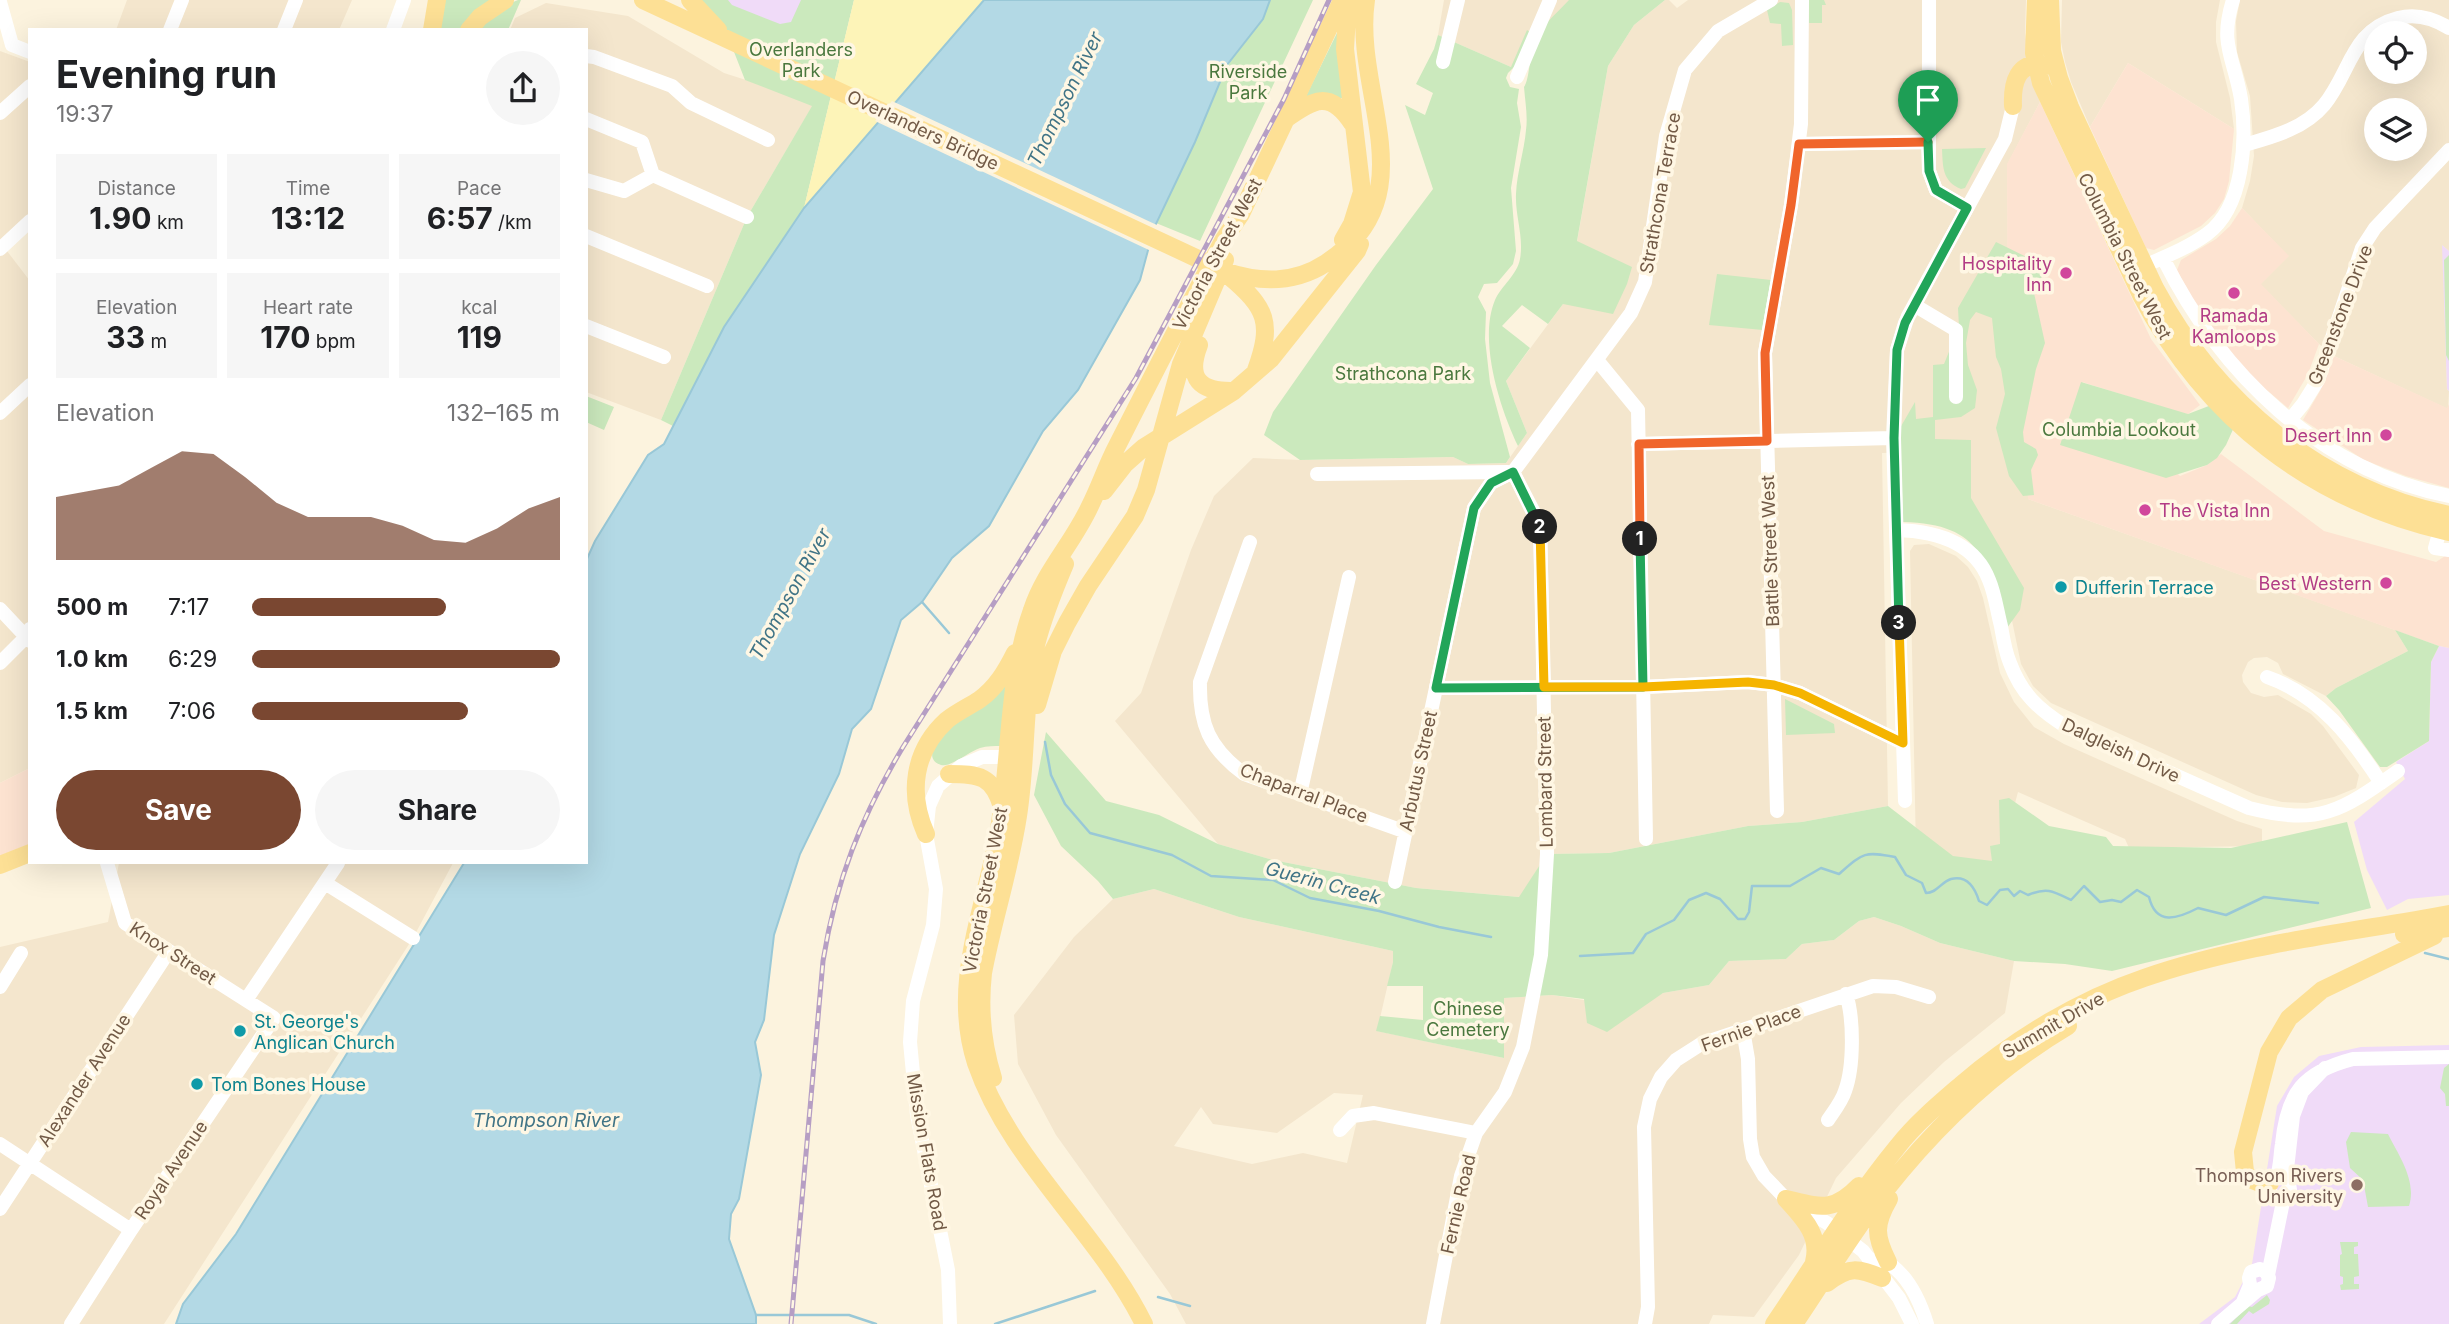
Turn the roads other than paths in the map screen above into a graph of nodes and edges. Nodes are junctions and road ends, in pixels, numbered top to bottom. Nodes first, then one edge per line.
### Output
1 (182, 0) edge
2 (296, 0) edge
3 (404, 0) edge
4 (437, 0) edge
5 (505, 0) edge
6 (643, 0) edge
7 (690, 0) edge
8 (1342, 0) edge
9 (1348, 0) edge
10 (1359, 0) edge
11 (1366, 0) edge
12 (1458, 0) edge
13 (1550, 0) edge
14 (1771, 0) edge
15 (1802, 0) edge
16 (1929, 0) edge
17 (2036, 0) edge
18 (2050, 0) edge
19 (2233, 0) edge
20 (0, 2) edge
21 (171, 28) edge
22 (285, 28) edge
23 (394, 28) edge
24 (432, 28) edge
25 (471, 28) edge
26 (2449, 28) edge
27 (725, 37) junction
28 (28, 51) edge
29 (588, 56) edge
30 (1443, 62) dead end
31 (2036, 64) junction
32 (2056, 68) junction
33 (1517, 77) dead end
34 (28, 88) edge
35 (2045, 91) junction
36 (2013, 106) junction
37 (0, 113) edge
38 (1286, 119) junction
39 (588, 120) edge
40 (1354, 127) junction
41 (768, 140) dead end
42 (1928, 142) junction
43 (1799, 144) junction
44 (2244, 145) junction
45 (2449, 150) edge
46 (653, 175) junction
47 (588, 181) edge
48 (1967, 208) junction
49 (1241, 214) junction
50 (747, 217) dead end
51 (1371, 217) junction
52 (28, 223) edge
53 (588, 237) edge
54 (0, 249) edge
55 (1333, 255) junction
56 (2163, 258) junction
57 (2137, 269) junction
58 (1224, 271) junction
59 (1295, 277) joint
60 (706, 286) dead end
61 (1211, 295) junction
62 (1914, 305) junction
63 (588, 327) edge
64 (664, 357) dead end
65 (1597, 360) junction
66 (1256, 371) junction
67 (28, 387) edge
68 (1234, 391) junction
69 (1956, 397) dead end
70 (0, 413) edge
71 (2290, 420) junction
72 (1894, 438) junction
73 (1767, 441) junction
74 (1639, 444) junction
75 (1513, 472) junction
76 (1317, 474) dead end
77 (2449, 496) edge
78 (1090, 507) junction
79 (2445, 523) edge
80 (1896, 530) junction
81 (1250, 542) dead end
82 (1069, 544) junction
83 (2449, 550) edge
84 (1349, 577) dead end
85 (0, 609) edge
86 (28, 634) edge
87 (1024, 634) junction
88 (28, 636) edge
89 (0, 663) edge
90 (2267, 677) dead end
91 (1774, 685) junction
92 (1544, 687) junction
93 (1643, 687) junction
94 (1436, 688) junction
95 (929, 742) junction
96 (1903, 743) junction
97 (1016, 757) junction
98 (2398, 771) dead end
99 (947, 776) junction
100 (2381, 783) junction
101 (1300, 794) junction
102 (1905, 801) dead end
103 (1003, 810) junction
104 (1777, 811) dead end
105 (1406, 831) junction
106 (926, 834) junction
107 (1646, 839) dead end
108 (28, 854) edge
109 (107, 864) edge
110 (337, 864) edge
111 (0, 865) edge
112 (1395, 882) dead end
113 (325, 883) junction
114 (2449, 914) edge
115 (2449, 929) edge
116 (413, 938) dead end
117 (169, 951) junction
118 (21, 953) dead end
119 (0, 987) edge
120 (1846, 994) junction
121 (1929, 997) dead end
122 (246, 1000) junction
123 (274, 1018) joint
124 (1743, 1030) junction
125 (2449, 1057) edge
126 (1505, 1092) joint
127 (1828, 1120) dead end
128 (1340, 1130) dead end
129 (1476, 1133) junction
130 (0, 1144) edge
131 (1898, 1145) junction
132 (30, 1163) junction
133 (1910, 1163) junction
134 (2278, 1187) junction
135 (1786, 1199) junction
136 (0, 1209) edge
137 (131, 1230) junction
138 (1843, 1236) junction
139 (1813, 1267) junction
140 (1885, 1270) junction
141 (1818, 1289) junction
142 (71, 1324) edge
143 (950, 1324) edge
144 (1143, 1324) edge
145 (1155, 1324) edge
146 (1433, 1324) edge
147 (1645, 1324) edge
148 (1774, 1324) edge
149 (1794, 1324) edge
150 (1912, 1324) edge
151 (1927, 1324) edge
152 (2218, 1324) edge

1 - 21 street
2 - 22 street
3 - 23 street
4 - 24 main road
5 - 25 main road
6 - 27 main road, Overlanders Bridge
7 - 27 main road
8 - 38 main road, Victoria Street West
9 - 40 main road
10 - 55 main road
11 - 51 main road, Victoria Street West
12 - 30 street
13 - 33 street
14 - 65 street, Strathcona Terrace
15 - 43 street, Battle Street West
16 - 42 street
17 - 31 main road, Columbia Street West
18 - 32 main road, Columbia Street West
19 - 44 street
20 - 28 street
26 - 44 street
27 - 58 main road, Overlanders Bridge
29 - 41 street
31 - 32 main road
31 - 35 main road, Columbia Street West
31 - 36 main road
32 - 57 main road, Columbia Street West
34 - 37 street
35 - 36 main road
35 - 57 main road, Columbia Street West
36 - 48 street
38 - 40 main road
38 - 49 main road, Victoria Street West
39 - 46 street
40 - 55 main road
42 - 43 street
42 - 48 street
43 - 73 street, Battle Street West
44 - 56 street
45 - 71 street, Greenstone Drive
46 - 47 street
46 - 50 street
48 - 62 street
49 - 61 main road
49 - 78 main road, Victoria Street West
51 - 55 main road, Victoria Street West
51 - 66 main road, Victoria Street West
52 - 54 street
53 - 60 street
55 - 59 main road, Victoria Street West
56 - 57 street
56 - 71 street
57 - 79 main road, Columbia Street West
58 - 59 main road, Overlanders Bridge
58 - 66 main road
61 - 68 main road
61 - 97 main road
62 - 69 street
62 - 72 street
63 - 64 street
65 - 74 street
65 - 75 street, Strathcona Terrace
66 - 68 main road, Victoria Street West
67 - 70 street
68 - 78 main road, Victoria Street West
71 - 77 street
72 - 73 street
72 - 80 street
73 - 74 street
73 - 91 street, Battle Street West
74 - 93 street
75 - 76 street
75 - 92 street, Lombard Street
75 - 94 street, Arbutus Street
78 - 82 main road, Victoria Street West
79 - 83 street
80 - 96 street
80 - 100 street, Dalgleish Drive
81 - 101 street, Chaparral Place
82 - 87 main road, Victoria Street West
82 - 97 main road, Victoria Street West
84 - 101 street
85 - 86 street
87 - 95 main road
87 - 97 main road, Victoria Street West
88 - 89 street
90 - 100 street
91 - 93 street
91 - 96 street
91 - 104 street, Battle Street West
92 - 93 street
92 - 94 street
92 - 126 street, Lombard Street
93 - 107 street
94 - 105 street, Arbutus Street
95 - 99 main road
95 - 106 main road
96 - 102 street
97 - 99 street
97 - 103 main road, Victoria Street West
97 - 145 main road, Victoria Street West
98 - 100 street, Dalgleish Drive
99 - 103 main road
99 - 106 street, Mission Flats Road
101 - 105 street, Chaparral Place
103 - 144 main road, Victoria Street West
105 - 112 street, Arbutus Street
106 - 143 street, Mission Flats Road
108 - 111 main road
109 - 117 street, Knox Street
110 - 113 street
113 - 116 street
113 - 122 street
114 - 131 main road, Summit Drive
115 - 133 main road, Summit Drive
115 - 134 main road
117 - 122 street, Knox Street
117 - 132 street, Alexander Avenue
118 - 119 street
120 - 121 street, Fernie Place
120 - 124 street, Fernie Place
120 - 127 street
122 - 123 street, Knox Street
123 - 137 street, Royal Avenue
124 - 135 street
124 - 147 street, Fernie Place
125 - 134 street
126 - 129 street, Fernie Road
128 - 129 street
129 - 146 street, Fernie Road
130 - 132 street
131 - 135 main road
131 - 138 main road, Summit Drive
132 - 136 street, Alexander Avenue
132 - 137 street
133 - 138 main road, Summit Drive
133 - 140 main road
134 - 152 street
135 - 138 street
135 - 139 main road
137 - 142 street, Royal Avenue
138 - 139 main road, Summit Drive
138 - 140 street
138 - 141 main road, Summit Drive
139 - 148 main road, Summit Drive
140 - 141 main road
140 - 150 street
140 - 151 street
141 - 149 main road, Summit Drive

